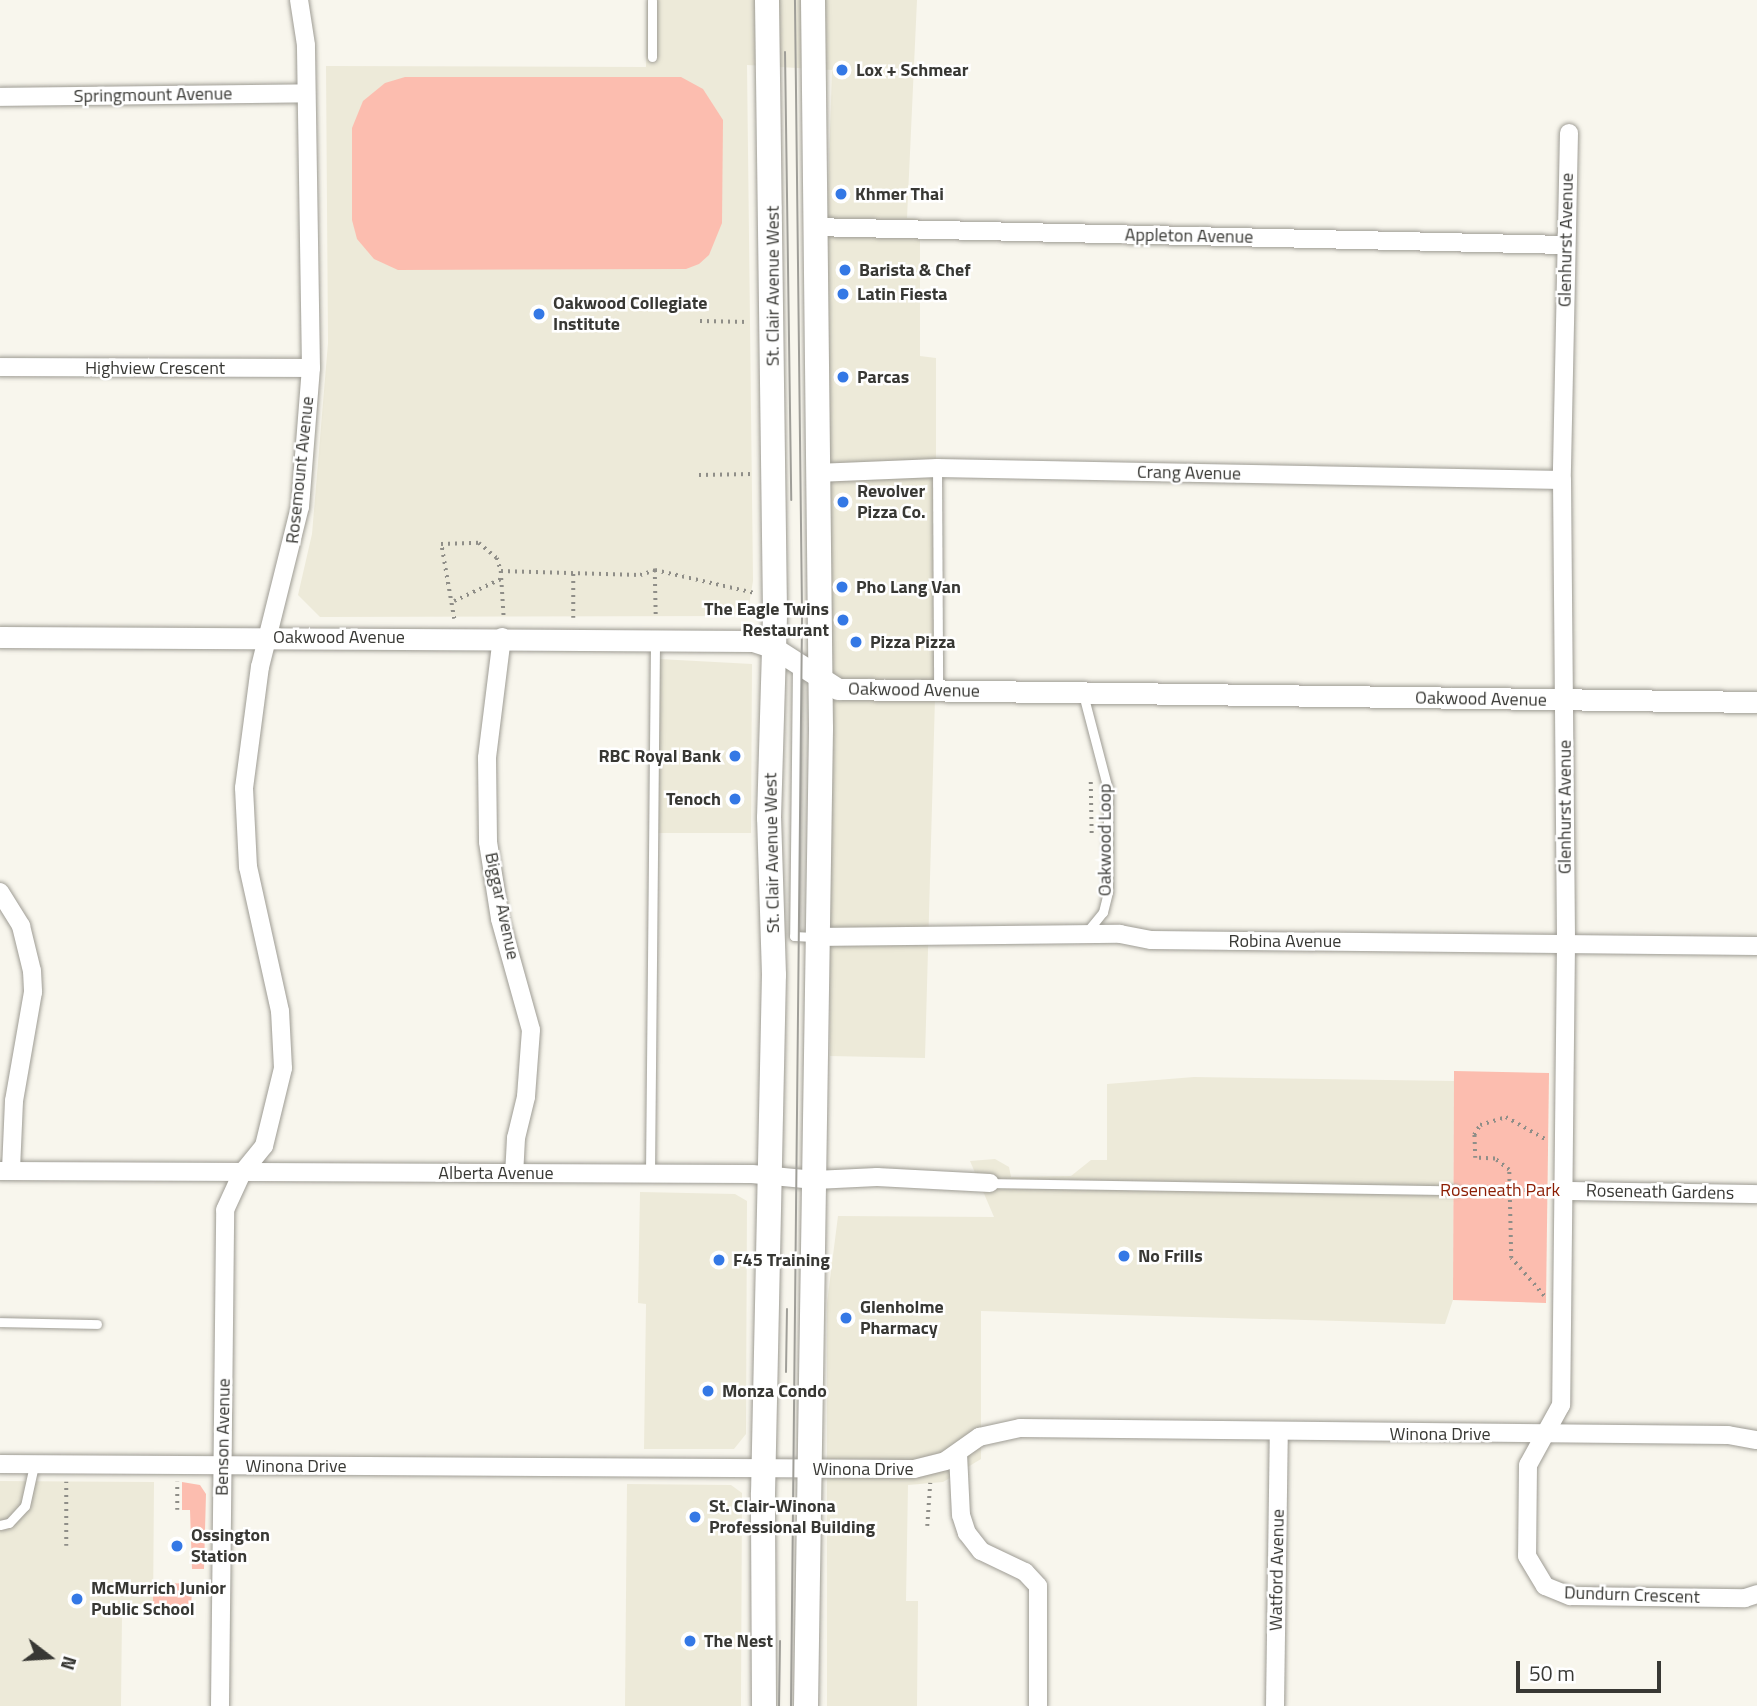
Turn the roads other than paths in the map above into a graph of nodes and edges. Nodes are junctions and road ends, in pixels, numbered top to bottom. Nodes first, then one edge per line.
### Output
1 (299, 0) edge
2 (652, 0) edge
3 (767, 0) edge
4 (813, 0) edge
5 (652, 57) dead end
6 (306, 93) junction
7 (0, 97) edge
8 (1569, 133) dead end
9 (813, 227) junction
10 (1565, 245) junction
11 (0, 367) edge
12 (310, 368) junction
13 (937, 468) junction
14 (816, 473) junction
15 (1563, 480) junction
16 (503, 628) junction
17 (655, 628) junction
18 (0, 637) edge
19 (268, 637) junction
20 (774, 649) junction
21 (797, 664) junction
22 (818, 680) junction
23 (938, 691) junction
24 (1083, 694) junction
25 (1564, 700) junction
26 (1757, 702) edge
27 (0, 892) edge
28 (814, 936) junction
29 (1080, 937) junction
30 (1566, 943) junction
31 (1757, 946) edge
32 (6, 1171) edge
33 (242, 1172) junction
34 (514, 1173) junction
35 (650, 1174) junction
36 (772, 1175) junction
37 (815, 1180) junction
38 (990, 1183) joint
39 (1455, 1190) road end
40 (1557, 1191) junction
41 (1757, 1194) edge
42 (0, 1322) edge
43 (97, 1324) dead end
44 (1279, 1433) junction
45 (1546, 1434) junction
46 (1757, 1440) edge
47 (958, 1454) junction
48 (0, 1464) edge
49 (34, 1465) junction
50 (224, 1466) junction
51 (810, 1468) junction
52 (764, 1469) junction
53 (0, 1525) edge
54 (1757, 1594) edge
55 (219, 1706) edge
56 (764, 1706) edge
57 (806, 1706) edge
58 (1038, 1706) edge
59 (1275, 1706) edge

1 - 6 street, Rosemount Avenue
2 - 5 lane
3 - 20 main road, St. Clair Avenue West
4 - 9 main road
6 - 7 street, Springmount Avenue
6 - 12 street, Rosemount Avenue
8 - 10 street, Glenhurst Avenue
9 - 10 street, Appleton Avenue
9 - 14 main road
10 - 15 street, Glenhurst Avenue
11 - 12 street, Highview Crescent
12 - 19 street, Rosemount Avenue
13 - 14 street, Crang Avenue
13 - 15 street, Crang Avenue
13 - 23 lane
14 - 22 main road
15 - 25 street, Glenhurst Avenue
16 - 17 street, Oakwood Avenue
16 - 19 street, Oakwood Avenue
16 - 34 street, Biggar Avenue
17 - 20 street, Oakwood Avenue
17 - 35 lane
18 - 19 street, Oakwood Avenue
19 - 33 street, Rosemount Avenue
20 - 21 street, Oakwood Avenue
20 - 36 main road, St. Clair Avenue West
21 - 22 street, Oakwood Avenue
21 - 28 lane
22 - 23 street, Oakwood Avenue
22 - 28 main road
23 - 24 street, Oakwood Avenue
24 - 25 street, Oakwood Avenue
24 - 29 lane, Oakwood Loop
25 - 26 street, Oakwood Avenue
25 - 30 street, Glenhurst Avenue
27 - 32 street
28 - 29 street, Robina Avenue
28 - 37 main road
29 - 30 street, Robina Avenue
30 - 31 street, Robina Avenue
30 - 40 street, Glenhurst Avenue
32 - 33 street, Alberta Avenue
33 - 34 street, Alberta Avenue
33 - 50 street, Benson Avenue
34 - 35 street, Alberta Avenue
35 - 36 street, Alberta Avenue
36 - 37 street, Alberta Avenue
36 - 52 main road, St. Clair Avenue West
37 - 38 street, Alberta Avenue
37 - 51 main road
38 - 39 lane
40 - 41 street, Roseneath Gardens
40 - 45 street, Glenhurst Avenue
42 - 43 lane
44 - 45 street, Winona Drive
44 - 47 street, Winona Drive
44 - 59 street, Watford Avenue
45 - 46 street, Winona Drive
45 - 54 street, Dundurn Crescent
47 - 51 street, Winona Drive
47 - 58 street
48 - 49 street, Winona Drive
49 - 50 street, Winona Drive
49 - 53 lane
50 - 52 street, Winona Drive
50 - 55 street, Benson Avenue
51 - 52 street, Winona Drive
51 - 57 main road
52 - 56 main road, St. Clair Avenue West

